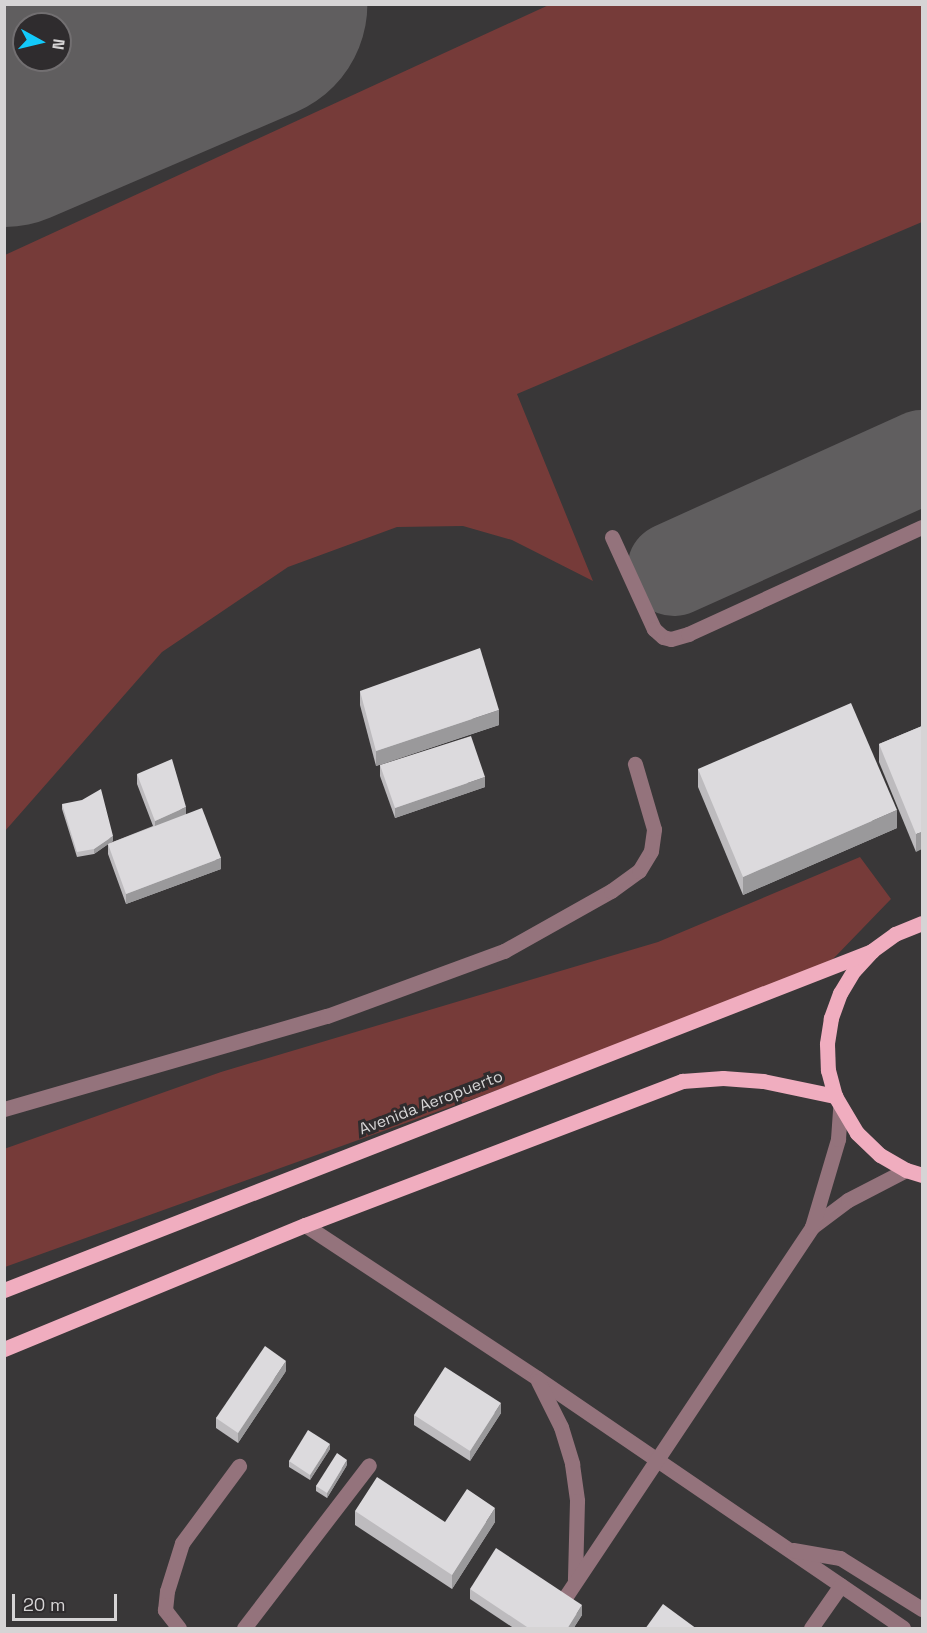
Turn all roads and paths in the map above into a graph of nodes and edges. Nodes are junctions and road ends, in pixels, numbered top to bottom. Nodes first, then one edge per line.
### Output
1 (922, 527) edge
2 (612, 537) dead end
3 (635, 764) dead end
4 (922, 923) edge
5 (872, 951) junction
6 (838, 1102) junction
7 (4, 1110) edge
8 (906, 1170) junction
9 (922, 1175) edge
10 (305, 1225) junction
11 (812, 1227) junction
12 (4, 1290) edge
13 (4, 1349) edge
14 (537, 1378) junction
15 (656, 1461) junction
16 (369, 1465) dead end
17 (239, 1466) dead end
18 (790, 1550) junction
19 (575, 1581) junction
20 (841, 1585) junction
21 (562, 1602) edge
22 (922, 1609) edge
23 (179, 1629) edge
24 (244, 1629) edge
25 (811, 1629) edge
26 (903, 1629) edge

1 - 2 street
3 - 7 street
4 - 5 main road
5 - 6 main road
5 - 12 main road, Avenida Aeropuerto
6 - 8 main road
6 - 10 main road
6 - 11 street
8 - 9 main road
8 - 11 street
10 - 13 main road
10 - 14 street
11 - 15 street
14 - 15 street
14 - 19 street
15 - 18 street
15 - 19 street
16 - 24 street
17 - 23 street
18 - 20 street
18 - 22 street
19 - 21 street
20 - 25 street
20 - 26 street

